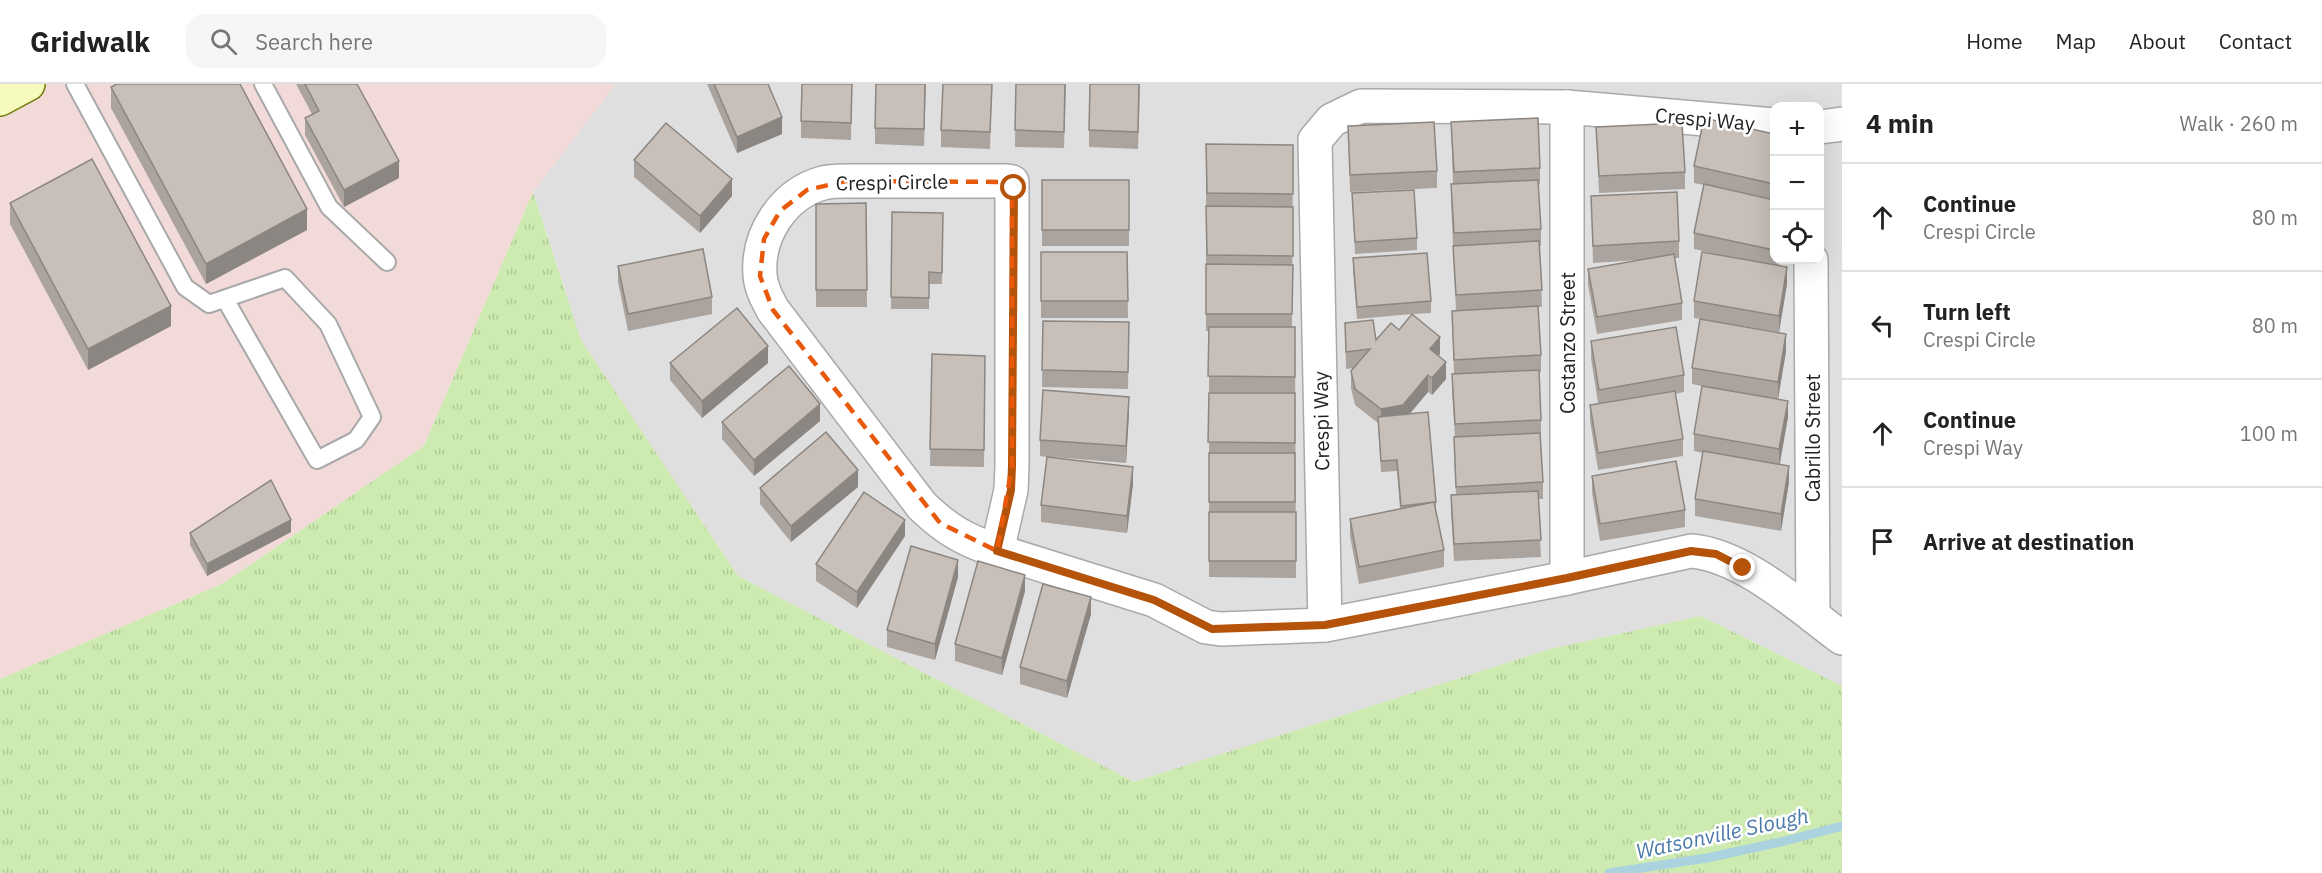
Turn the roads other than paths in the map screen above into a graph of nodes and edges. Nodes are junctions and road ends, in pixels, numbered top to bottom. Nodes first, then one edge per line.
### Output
1 (28, 84) edge
2 (75, 84) edge
3 (263, 84) edge
4 (0, 99) edge
5 (1567, 107) junction
6 (1842, 124) edge
7 (1770, 125) edge
8 (1824, 126) edge
9 (387, 262) dead end
10 (1810, 264) edge
11 (225, 299) junction
12 (997, 551) junction
13 (1567, 578) junction
14 (1813, 616) junction
15 (1325, 625) junction
16 (1842, 638) edge

1 - 4 street
2 - 11 lane
3 - 9 lane
5 - 7 street, Crespi Way
5 - 13 street, Costanzo Street
5 - 15 street, Crespi Way
6 - 8 street
10 - 14 street, Cabrillo Street
11 - 11 lane
12 - 12 street, Crespi Circle
12 - 15 street, Crespi Circle
13 - 14 street
13 - 15 street
14 - 16 street

